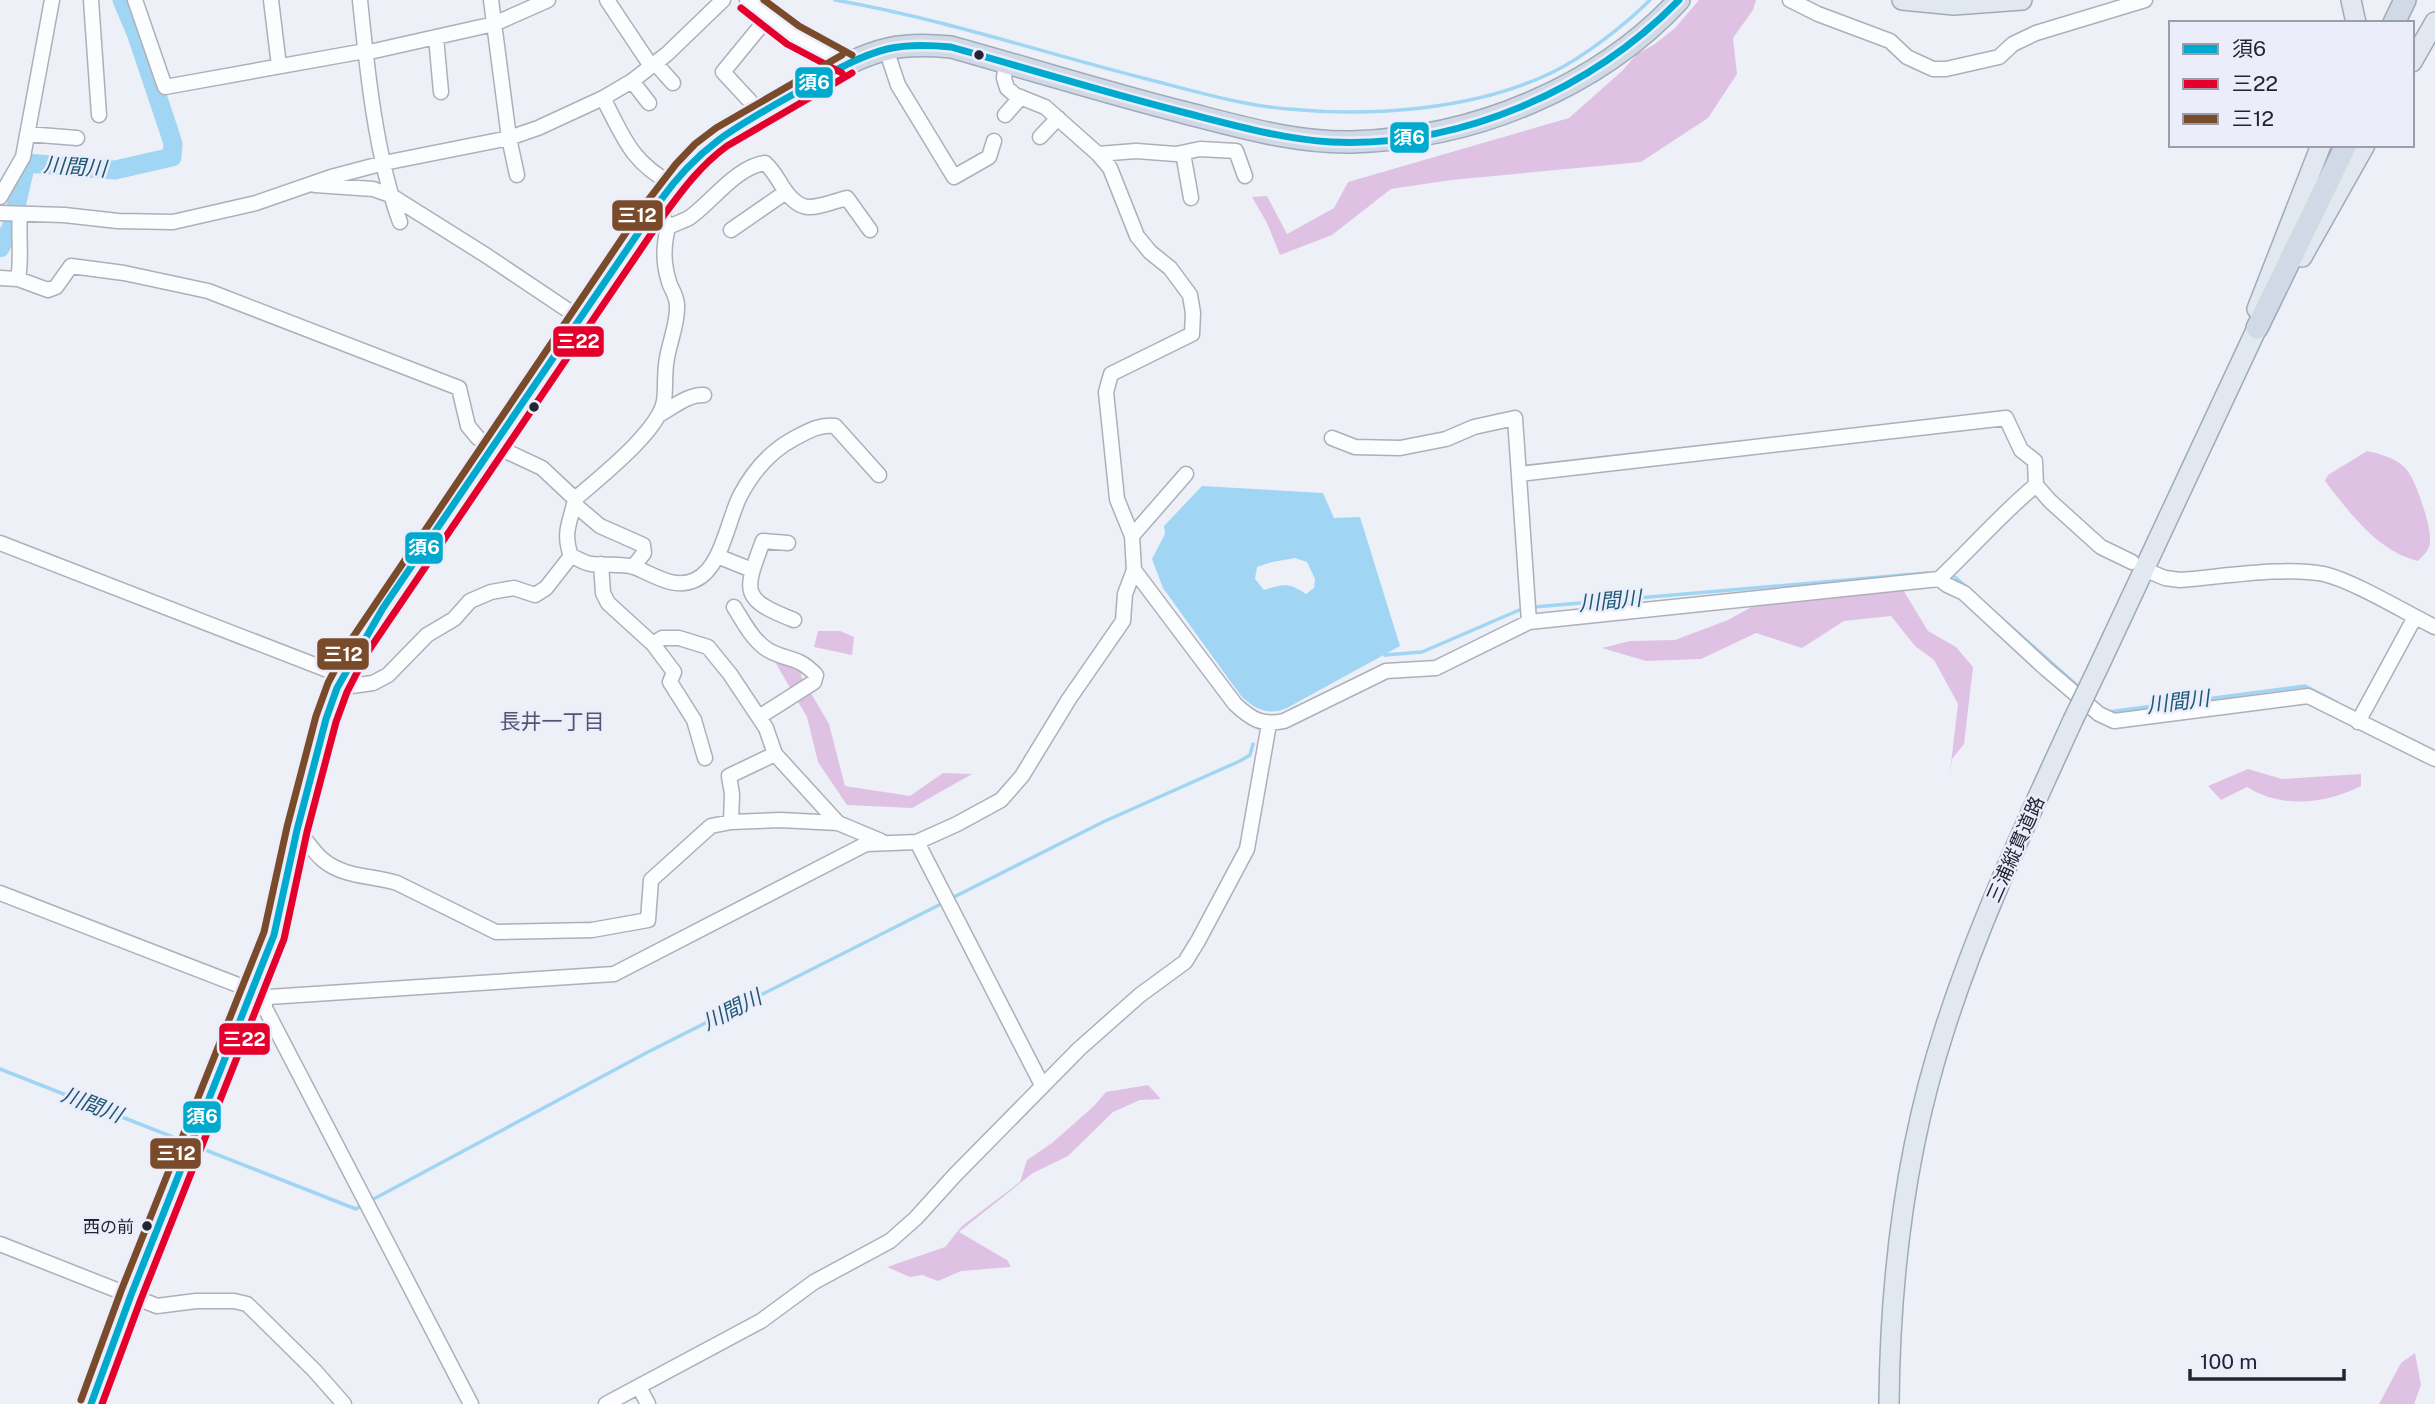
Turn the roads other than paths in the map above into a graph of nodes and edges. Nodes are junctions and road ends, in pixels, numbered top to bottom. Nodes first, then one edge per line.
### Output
1 (52, 0) edge
2 (90, 0) edge
3 (135, 0) edge
4 (271, 0) edge
5 (360, 0) edge
6 (491, 0) edge
7 (548, 0) edge
8 (607, 0) edge
9 (723, 0) edge
10 (747, 0) edge
11 (1679, 0) edge
12 (1790, 0) edge
13 (1902, 0) edge
14 (2022, 0) edge
15 (2145, 0) edge
16 (2351, 0) edge
17 (2405, 0) edge
18 (2412, 0) edge
19 (2108, 5) edge
20 (769, 16) junction
21 (2356, 21) edge
22 (2395, 21) edge
23 (2403, 21) edge
24 (2435, 22) edge
25 (494, 24) junction
26 (436, 37) junction
27 (886, 49) junction
28 (365, 52) junction
29 (2414, 59) edge
30 (1006, 63) junction
31 (653, 64) junction
32 (847, 64) junction
33 (279, 65) junction
34 (632, 80) junction
35 (673, 83) dead end
36 (441, 92) dead end
37 (1021, 97) junction
38 (603, 98) junction
39 (649, 103) dead end
40 (761, 113) junction
41 (99, 115) dead end
42 (1005, 115) dead end
43 (1058, 118) junction
44 (27, 134) junction
45 (1040, 137) dead end
46 (78, 138) dead end
47 (509, 138) junction
48 (994, 141) dead end
49 (2319, 147) edge
50 (2337, 147) edge
51 (2345, 147) edge
52 (2364, 147) edge
53 (1183, 153) junction
54 (1098, 154) junction
55 (384, 163) junction
56 (517, 175) dead end
57 (1245, 176) dead end
58 (310, 184) junction
59 (672, 184) junction
60 (2322, 188) junction
61 (786, 192) junction
62 (390, 195) junction
63 (0, 197) edge
64 (1191, 198) dead end
65 (655, 209) junction
66 (11, 214) edge
67 (401, 222) dead end
68 (668, 227) junction
69 (731, 230) dead end
70 (870, 230) dead end
71 (0, 278) edge
72 (18, 279) junction
73 (581, 319) junction
74 (2257, 328) joint
75 (2236, 374) junction
76 (704, 395) dead end
77 (659, 415) junction
78 (1332, 438) dead end
79 (495, 445) junction
80 (1186, 474) dead end
81 (1519, 474) junction
82 (879, 475) dead end
83 (2036, 485) junction
84 (575, 501) junction
85 (1132, 536) junction
86 (0, 543) edge
87 (788, 543) dead end
88 (571, 555) junction
89 (717, 556) junction
90 (2132, 562) dead end
91 (601, 564) junction
92 (633, 567) junction
93 (752, 570) junction
94 (1134, 570) junction
95 (2153, 573) dead end
96 (1939, 579) junction
97 (734, 607) dead end
98 (2415, 617) junction
99 (794, 620) dead end
100 (1529, 622) junction
101 (2435, 627) edge
102 (653, 643) junction
103 (340, 682) junction
104 (759, 717) junction
105 (2360, 717) junction
106 (1269, 724) junction
107 (775, 754) junction
108 (705, 758) dead end
109 (2435, 759) edge
110 (731, 822) junction
111 (838, 823) junction
112 (297, 830) junction
113 (882, 842) junction
114 (917, 842) junction
115 (0, 893) edge
116 (259, 993) junction
117 (1042, 1085) junction
118 (0, 1244) edge
119 (131, 1295) junction
120 (639, 1387) junction
121 (91, 1404) edge
122 (344, 1404) edge
123 (471, 1404) edge
124 (606, 1404) edge
125 (648, 1404) edge
126 (1889, 1404) edge

1 - 44 street
2 - 41 street
3 - 33 street
4 - 33 street
5 - 28 street
6 - 25 street
7 - 25 street
8 - 31 street
9 - 31 street
10 - 20 street
11 - 30 highway
12 - 19 street
13 - 14 main road
15 - 19 street
16 - 21 main road
17 - 22 highway
18 - 23 highway
20 - 32 street
20 - 40 street
24 - 29 main road
25 - 26 street
25 - 47 street
26 - 28 street
26 - 36 street
27 - 30 highway
27 - 32 highway
27 - 48 street
28 - 33 street
28 - 55 street
30 - 37 street
31 - 34 street
31 - 35 street
32 - 40 highway
34 - 38 street
34 - 39 street
37 - 42 street
37 - 43 street
38 - 47 street
38 - 59 street
40 - 59 highway
43 - 45 street
43 - 54 street
44 - 46 street
44 - 63 street
47 - 55 street
47 - 56 street
49 - 75 main road
50 - 60 highway
51 - 60 highway
52 - 75 main road
53 - 54 street
53 - 57 street
53 - 64 street
54 - 85 street
55 - 58 street
55 - 62 street
58 - 62 street
58 - 66 street
59 - 65 highway
60 - 74 highway
61 - 68 street
61 - 69 street
61 - 70 street
62 - 67 street
62 - 73 street
65 - 68 street
65 - 73 highway
66 - 72 street
68 - 77 street
71 - 72 street
72 - 79 street
73 - 79 highway
74 - 75 main road, 三浦縦貫道路
75 - 126 main road, 三浦縦貫道路, bridge
76 - 77 street
77 - 84 street
78 - 81 street
79 - 84 street
79 - 103 highway
80 - 85 street
81 - 83 street
81 - 100 street
82 - 89 street
83 - 90 street
83 - 96 street
84 - 88 street
84 - 92 street
85 - 94 street
86 - 103 street
87 - 93 street
88 - 91 street
88 - 103 street
89 - 92 street
89 - 93 street
91 - 92 street
91 - 102 street
93 - 99 street
94 - 106 street
94 - 114 street
95 - 98 street
96 - 100 street
96 - 105 street
97 - 104 street
98 - 101 street
98 - 105 street
100 - 106 street
102 - 104 street
102 - 108 street
103 - 112 highway
104 - 107 street
105 - 109 street
106 - 117 street
107 - 110 street
107 - 111 street
110 - 111 street
110 - 112 street
111 - 113 street
112 - 116 highway
113 - 114 street
113 - 116 street
114 - 117 street
115 - 116 street
116 - 119 highway
116 - 123 street
117 - 120 street
118 - 119 street
119 - 121 highway
119 - 122 street
120 - 124 street
120 - 125 street

